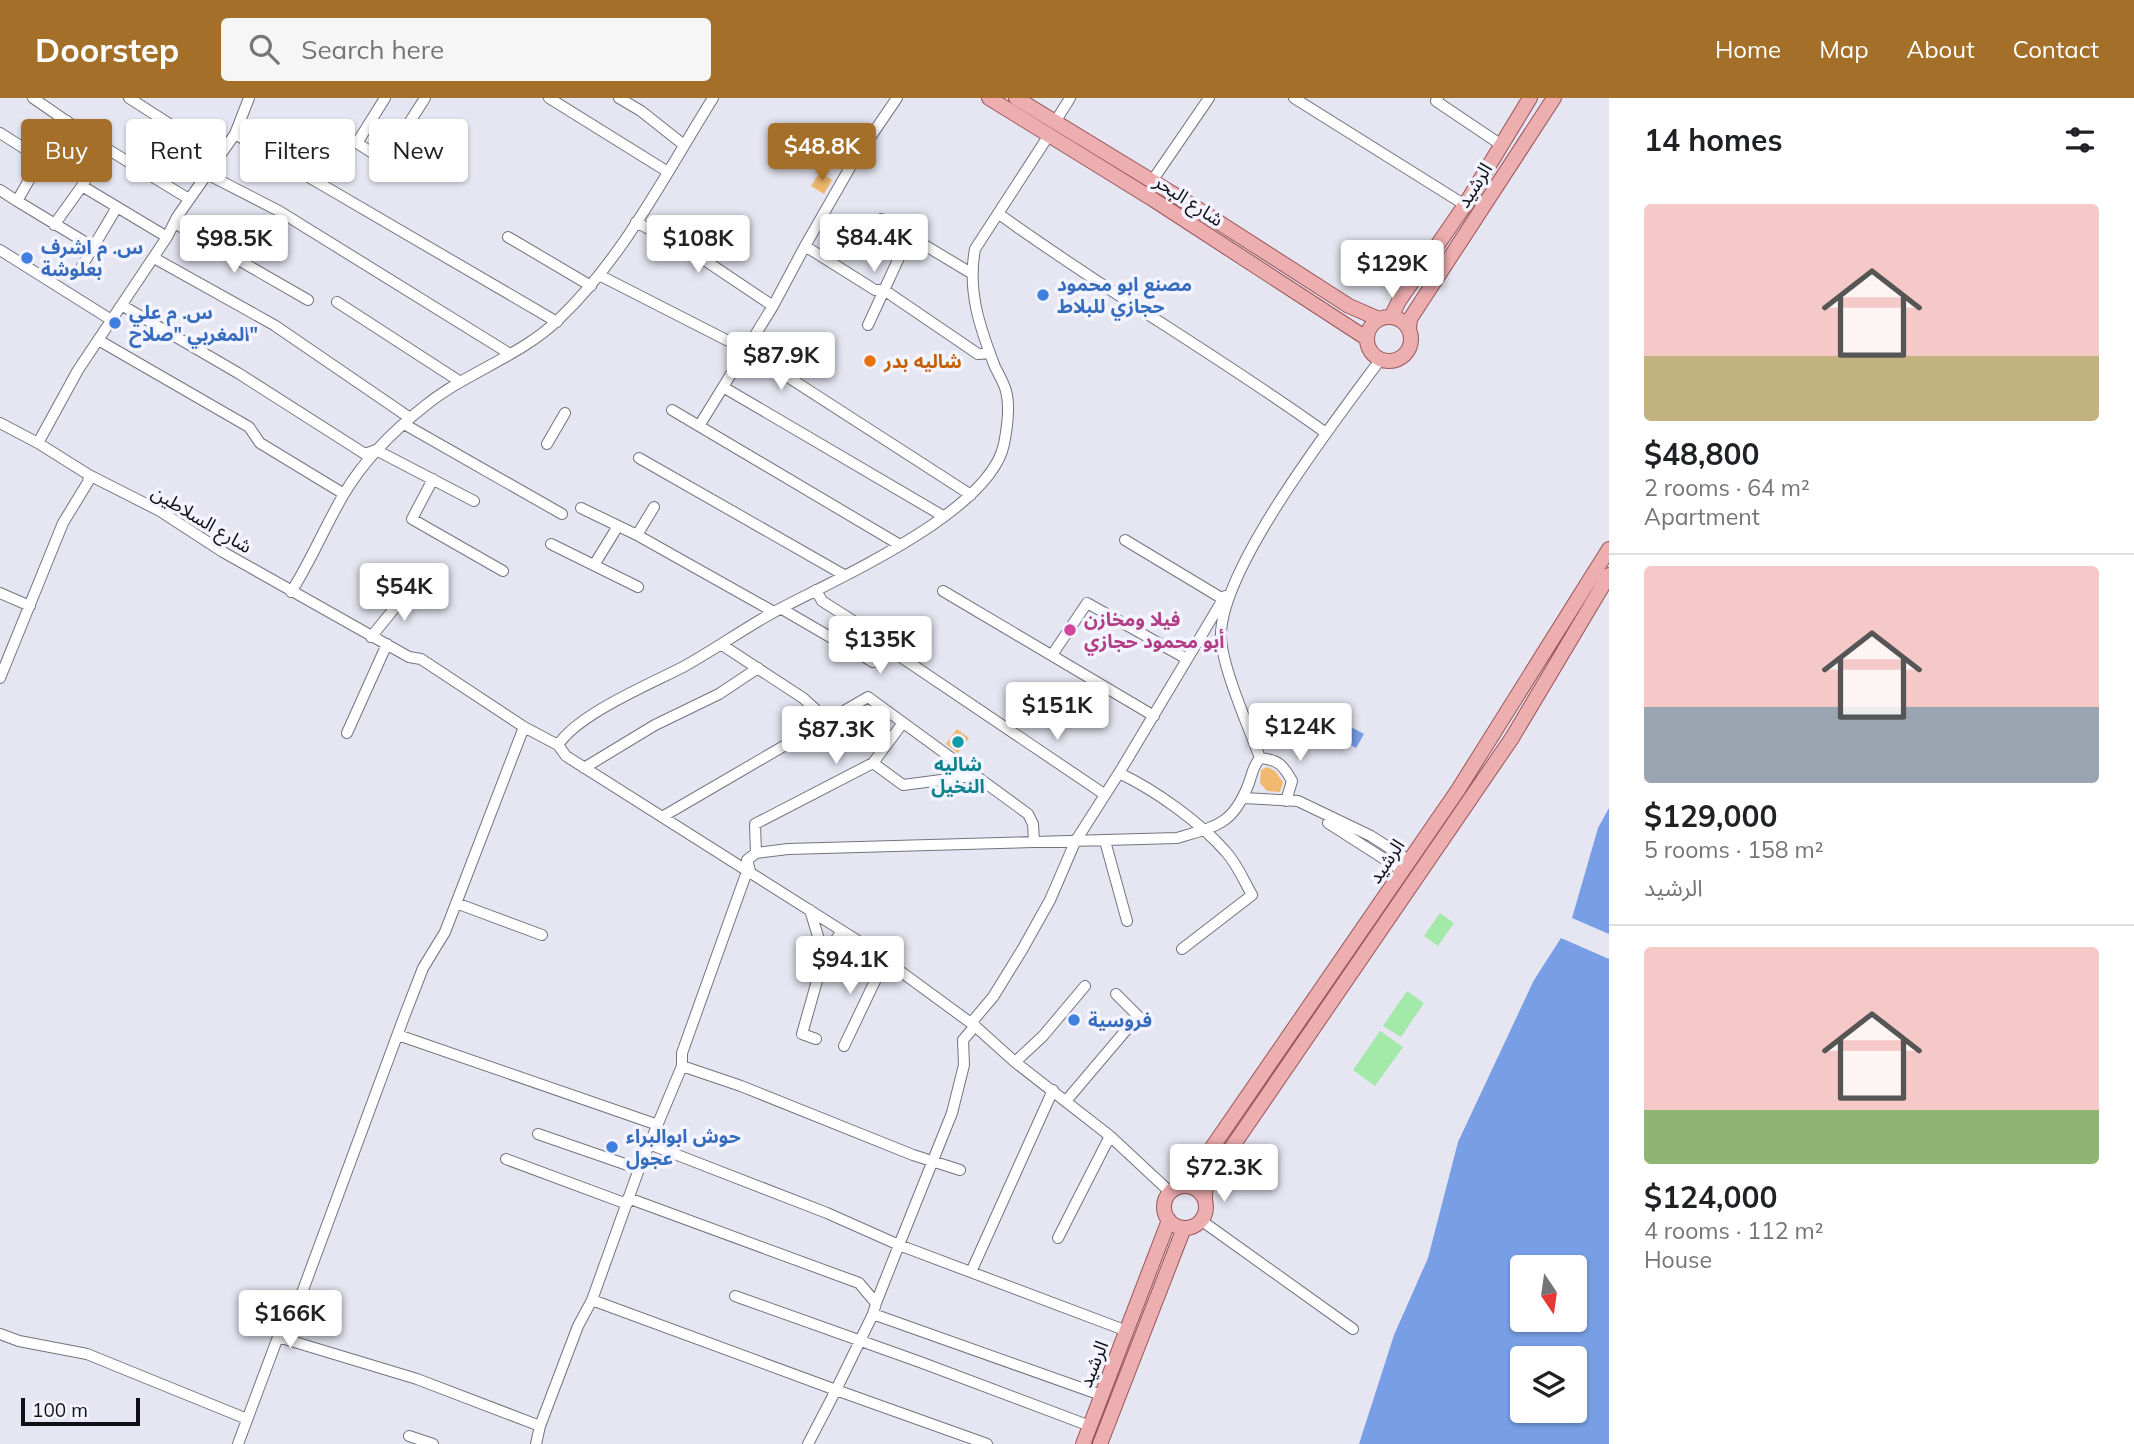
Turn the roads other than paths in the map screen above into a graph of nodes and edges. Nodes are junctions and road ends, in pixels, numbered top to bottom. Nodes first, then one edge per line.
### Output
1 (33, 98) edge
2 (129, 98) edge
3 (384, 98) edge
4 (425, 98) edge
5 (549, 98) edge
6 (619, 98) edge
7 (713, 98) edge
8 (897, 98) edge
9 (989, 98) edge
10 (1016, 98) edge
11 (1070, 98) edge
12 (1209, 98) edge
13 (1294, 98) edge
14 (1438, 98) edge
15 (1531, 98) edge
16 (1554, 98) edge
17 (246, 99) edge
18 (64, 119) edge
19 (162, 119) edge
20 (1052, 129) junction
21 (0, 134) edge
22 (235, 134) junction
23 (1500, 144) junction
24 (226, 145) edge
25 (684, 145) junction
26 (21, 147) edge
27 (112, 152) edge
28 (668, 173) junction
29 (1152, 181) junction
30 (28, 182) edge
31 (84, 182) edge
32 (202, 182) edge
33 (223, 182) edge
34 (82, 186) junction
35 (0, 190) edge
36 (190, 199) junction
37 (17, 201) junction
38 (1465, 205) junction
39 (117, 207) junction
40 (999, 214) junction
41 (881, 219) dead end
42 (636, 222) junction
43 (176, 224) junction
44 (54, 225) junction
45 (909, 236) junction
46 (167, 237) junction
47 (508, 237) dead end
48 (806, 246) junction
49 (93, 247) junction
50 (0, 250) edge
51 (154, 258) junction
52 (82, 266) dead end
53 (971, 273) junction
54 (599, 275) junction
55 (591, 286) junction
56 (884, 290) junction
57 (308, 300) dead end
58 (337, 302) dead end
59 (123, 306) junction
60 (773, 306) junction
61 (1385, 318) junction
62 (113, 321) junction
63 (557, 322) junction
64 (868, 325) dead end
65 (1409, 330) junction
66 (1366, 338) junction
67 (100, 341) junction
68 (746, 350) junction
69 (990, 353) junction
70 (510, 354) junction
71 (1380, 360) junction
72 (459, 382) junction
73 (723, 387) junction
74 (672, 410) dead end
75 (565, 413) dead end
76 (407, 421) junction
77 (0, 423) edge
78 (699, 426) junction
79 (1326, 433) junction
80 (38, 443) junction
81 (547, 443) dead end
82 (376, 450) junction
83 (639, 458) dead end
84 (89, 475) junction
85 (433, 479) junction
86 (344, 494) junction
87 (971, 495) junction
88 (474, 501) dead end
89 (654, 507) dead end
90 (581, 508) dead end
91 (562, 514) dead end
92 (943, 516) junction
93 (618, 526) junction
94 (638, 535) junction
95 (1125, 540) dead end
96 (551, 544) dead end
97 (900, 545) junction
98 (1609, 549) edge
99 (594, 565) junction
100 (503, 571) dead end
101 (394, 572) dead end
102 (1239, 573) junction
103 (844, 575) junction
104 (1609, 575) edge
105 (415, 583) junction
106 (638, 587) dead end
107 (816, 590) junction
108 (943, 591) dead end
109 (291, 592) junction
110 (0, 593) edge
111 (434, 597) dead end
112 (1223, 599) junction
113 (30, 606) junction
114 (778, 610) junction
115 (371, 637) junction
116 (387, 645) junction
117 (722, 645) junction
118 (895, 653) junction
119 (1052, 655) junction
120 (1187, 659) junction
121 (758, 668) junction
122 (0, 678) edge
123 (1154, 716) junction
124 (827, 720) junction
125 (902, 724) junction
126 (524, 727) junction
127 (347, 733) dead end
128 (558, 745) junction
129 (1260, 758) junction
130 (873, 763) junction
131 (584, 768) junction
132 (1119, 774) junction
133 (972, 776) junction
134 (1104, 794) junction
135 (1243, 798) junction
136 (1286, 801) junction
137 (662, 817) junction
138 (1203, 830) junction
139 (1034, 841) junction
140 (1105, 841) junction
141 (1075, 842) junction
142 (756, 853) junction
143 (1406, 866) junction
144 (750, 871) junction
145 (456, 903) junction
146 (810, 910) junction
147 (1127, 921) dead end
148 (842, 931) junction
149 (542, 935) dead end
150 (1182, 949) dead end
151 (824, 957) junction
152 (884, 960) junction
153 (1085, 986) dead end
154 (1116, 993) dead end
155 (973, 1025) junction
156 (398, 1035) junction
157 (816, 1039) dead end
158 (844, 1046) dead end
159 (1015, 1062) junction
160 (682, 1066) junction
161 (1054, 1090) junction
162 (1066, 1101) junction
163 (658, 1125) junction
164 (538, 1134) dead end
165 (1110, 1136) junction
166 (649, 1144) junction
167 (506, 1159) dead end
168 (932, 1160) junction
169 (639, 1170) junction
170 (960, 1170) dead end
171 (1176, 1189) junction
172 (1205, 1198) junction
173 (628, 1201) junction
174 (1169, 1220) junction
175 (1202, 1221) junction
176 (1184, 1228) junction
177 (1058, 1238) dead end
178 (899, 1245) junction
179 (971, 1272) junction
180 (888, 1273) junction
181 (859, 1283) junction
182 (736, 1296) dead end
183 (592, 1300) junction
184 (874, 1308) junction
185 (1353, 1329) dead end
186 (1127, 1331) junction
187 (0, 1334) edge
188 (278, 1336) junction
189 (859, 1341) junction
190 (836, 1390) junction
191 (1101, 1395) junction
192 (247, 1419) junction
193 (540, 1426) junction
194 (1090, 1426) junction
195 (409, 1436) dead end
196 (238, 1444) edge
197 (433, 1444) edge
198 (536, 1444) edge
199 (808, 1444) edge
200 (987, 1444) edge
201 (1083, 1444) edge
202 (1100, 1444) edge

1 - 18 street
2 - 19 street
3 - 4 street
5 - 28 street
6 - 25 street
7 - 25 street
8 - 48 street
9 - 20 main road, شارع البحر
10 - 20 main road, شارع البحر
11 - 20 street
12 - 29 street
13 - 38 street
14 - 23 street
15 - 23 main road, الرشيد
16 - 65 main road, الرشيد
17 - 22 street
20 - 29 main road, شارع البحر
20 - 40 street
20 - 66 main road, شارع البحر
21 - 26 street
22 - 24 street
22 - 63 street
23 - 38 main road, الرشيد
25 - 28 street
27 - 36 street
28 - 42 street
29 - 61 main road, شارع البحر
30 - 37 street
31 - 34 street
32 - 36 street
33 - 70 street
34 - 39 street
34 - 44 street
35 - 37 street
36 - 43 street
37 - 44 street
38 - 61 main road, الرشيد
39 - 46 street
39 - 49 street
40 - 53 street
40 - 79 street
41 - 45 street
42 - 54 street
42 - 60 street
43 - 46 street
43 - 57 street
44 - 49 street
45 - 53 street
45 - 56 street
46 - 51 street
47 - 55 street
48 - 56 street
48 - 60 street
49 - 52 street
50 - 62 street
51 - 59 street
51 - 76 street
53 - 69 street
54 - 55 street
54 - 68 street
55 - 63 street
56 - 64 street
56 - 69 street
58 - 72 street
59 - 62 street
59 - 82 street
60 - 68 street
61 - 65 main road
61 - 66 main road
62 - 67 street
63 - 70 street
65 - 71 main road
66 - 71 main road
67 - 80 street
67 - 86 street
68 - 73 street
68 - 87 street
69 - 87 street
70 - 72 street
71 - 79 street
72 - 76 street
73 - 78 street
73 - 92 street
74 - 78 street
75 - 81 street
76 - 82 street
76 - 91 street
77 - 80 street, شارع السلاطين
78 - 97 street
79 - 102 street
80 - 84 street, شارع السلاطين
82 - 85 street
82 - 86 street
83 - 103 street
84 - 109 street, شارع السلاطين
84 - 113 street
85 - 88 street
85 - 100 street
86 - 109 street
87 - 92 street
89 - 94 street
90 - 93 street
92 - 97 street
93 - 94 street
93 - 99 street
94 - 114 street
95 - 112 street
96 - 99 street
97 - 103 street
98 - 143 main road, الرشيد
99 - 106 street
101 - 105 street
102 - 112 street
102 - 129 street
103 - 107 street
104 - 172 main road, الرشيد
105 - 111 street
105 - 115 street
107 - 114 street
107 - 118 street
108 - 119 street
109 - 115 street, شارع السلاطين
110 - 113 street
112 - 120 street
113 - 122 street
114 - 117 street
114 - 118 street
115 - 116 street, شارع السلاطين
116 - 126 street, شارع السلاطين
116 - 127 street
117 - 121 street
117 - 128 street
118 - 134 street
119 - 120 street
119 - 123 street
120 - 123 street
121 - 124 street
121 - 131 street
123 - 132 street
124 - 125 street
124 - 137 street
125 - 130 street
125 - 133 street
126 - 128 street, شارع السلاطين
126 - 145 street
128 - 131 street, شارع السلاطين
129 - 135 street
129 - 136 street
130 - 133 street
130 - 142 street
131 - 137 street, شارع السلاطين
132 - 134 street
132 - 138 street
133 - 139 street
134 - 141 street
135 - 136 street
135 - 138 street
136 - 143 street
137 - 144 street, شارع السلاطين
138 - 140 street
138 - 150 street
139 - 141 street
139 - 142 street
140 - 141 street
140 - 147 street
141 - 155 street
142 - 144 street
143 - 171 main road, الرشيد
144 - 146 street, شارع السلاطين
144 - 160 street
145 - 149 street
145 - 156 street
146 - 148 street, شارع السلاطين
146 - 151 street
148 - 151 street
148 - 152 street, شارع السلاطين
151 - 157 street
152 - 155 street, شارع السلاطين
152 - 158 street
153 - 159 street
154 - 162 street
155 - 159 street, شارع السلاطين
155 - 168 street
156 - 163 street
156 - 188 street
159 - 161 street, شارع السلاطين
160 - 163 street
160 - 168 street
161 - 162 street, شارع السلاطين
161 - 179 street
162 - 165 street, شارع السلاطين
163 - 166 street
164 - 169 street
165 - 171 street, شارع السلاطين
165 - 177 street
166 - 169 street
166 - 178 street
167 - 173 street
168 - 170 street
168 - 178 street
169 - 173 street
171 - 172 main road
171 - 174 main road
172 - 175 main road
173 - 181 street
173 - 183 street
174 - 176 main road
174 - 186 main road, الرشيد
175 - 176 main road
175 - 185 street
176 - 202 main road, الرشيد
178 - 179 street
178 - 180 street
179 - 186 street
180 - 181 street
180 - 184 street
181 - 184 street
182 - 189 street
183 - 190 street
183 - 193 street
184 - 189 street
184 - 191 street
186 - 191 main road, الرشيد
187 - 192 street
188 - 192 street
188 - 193 street
189 - 190 street
189 - 194 street
190 - 199 street
190 - 200 street
191 - 194 main road, الرشيد
192 - 196 street
193 - 198 street
194 - 201 main road, الرشيد
195 - 197 street

